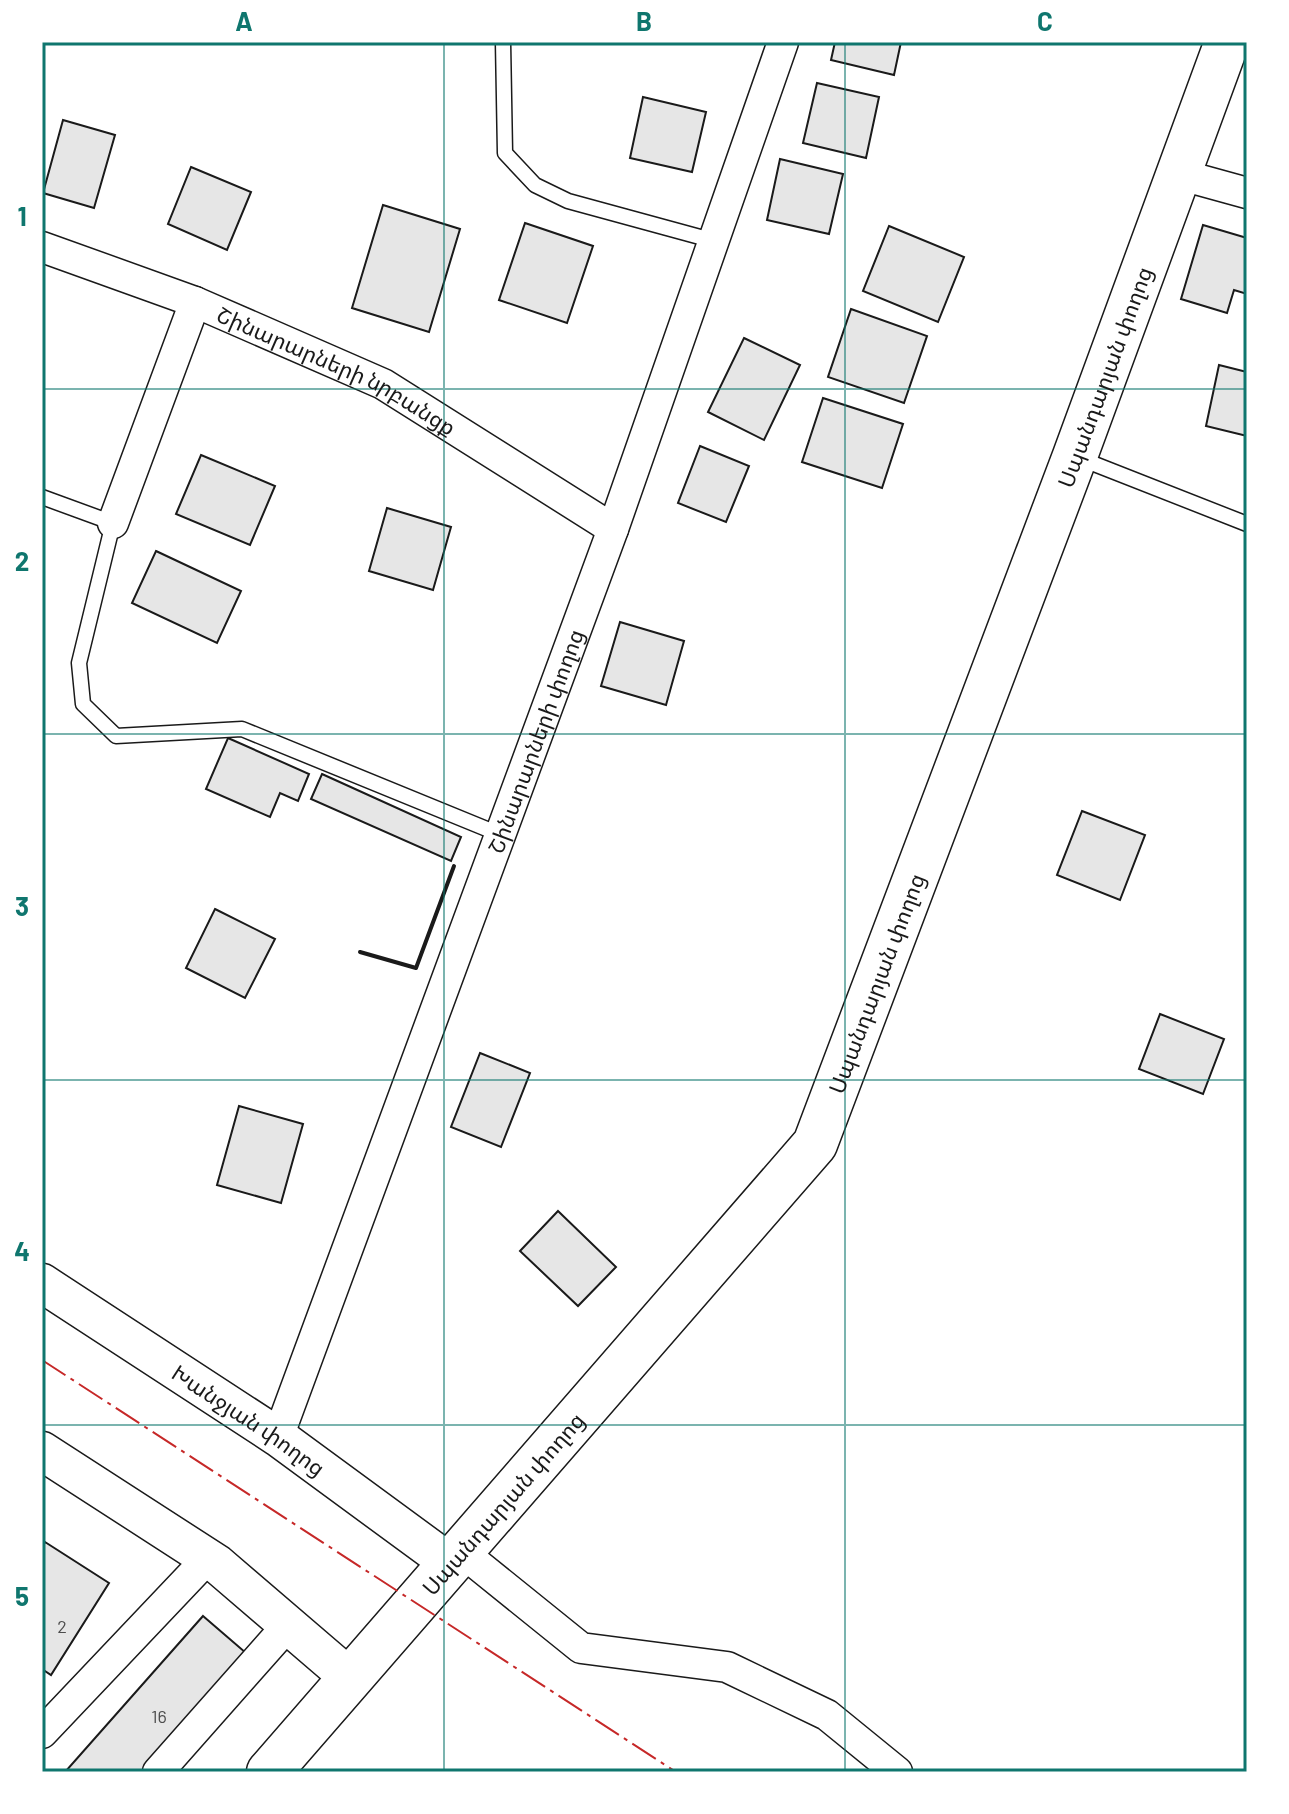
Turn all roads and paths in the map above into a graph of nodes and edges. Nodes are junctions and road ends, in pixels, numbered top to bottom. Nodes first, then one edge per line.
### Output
1 (503, 42) edge
2 (783, 42) edge
3 (1227, 42) edge
4 (1178, 174) junction
5 (1247, 193) edge
6 (711, 240) junction
7 (42, 247) edge
8 (195, 302) junction
9 (1075, 456) junction
10 (42, 497) edge
11 (113, 523) junction
12 (1247, 524) edge
13 (613, 529) junction
14 (499, 834) junction
15 (42, 1283) edge
16 (278, 1437) junction
17 (42, 1451) edge
18 (208, 1558) junction
19 (457, 1558) junction
20 (288, 1625) junction
21 (351, 1679) junction
22 (42, 1733) edge
23 (158, 1772) edge
24 (269, 1772) edge
25 (897, 1772) edge

1 - 6 lane
2 - 6 street, Շինարարների փողոց
3 - 4 main road, Սպանդարյան փողոց
4 - 5 street
4 - 9 main road, Սպանդարյան փողոց
6 - 13 street, Շինարարների փողոց
7 - 8 street, Շինարարների նրբանցք
8 - 11 street
8 - 13 street, Շինարարների նրբանցք
9 - 12 lane
9 - 19 main road, Սպանդարյան փողոց
10 - 11 lane
11 - 14 lane
13 - 14 street, Շինարարների փողոց
14 - 16 street, Շինարարների փողոց
15 - 16 street, Խանջյան փողոց
16 - 19 street, Խանջյան փողոց
17 - 18 street
18 - 20 street
18 - 22 street
19 - 21 main road, Սպանդարյան փողոց
19 - 25 street
20 - 21 street
20 - 23 street
21 - 24 main road, Սպանդարյան փողոց

